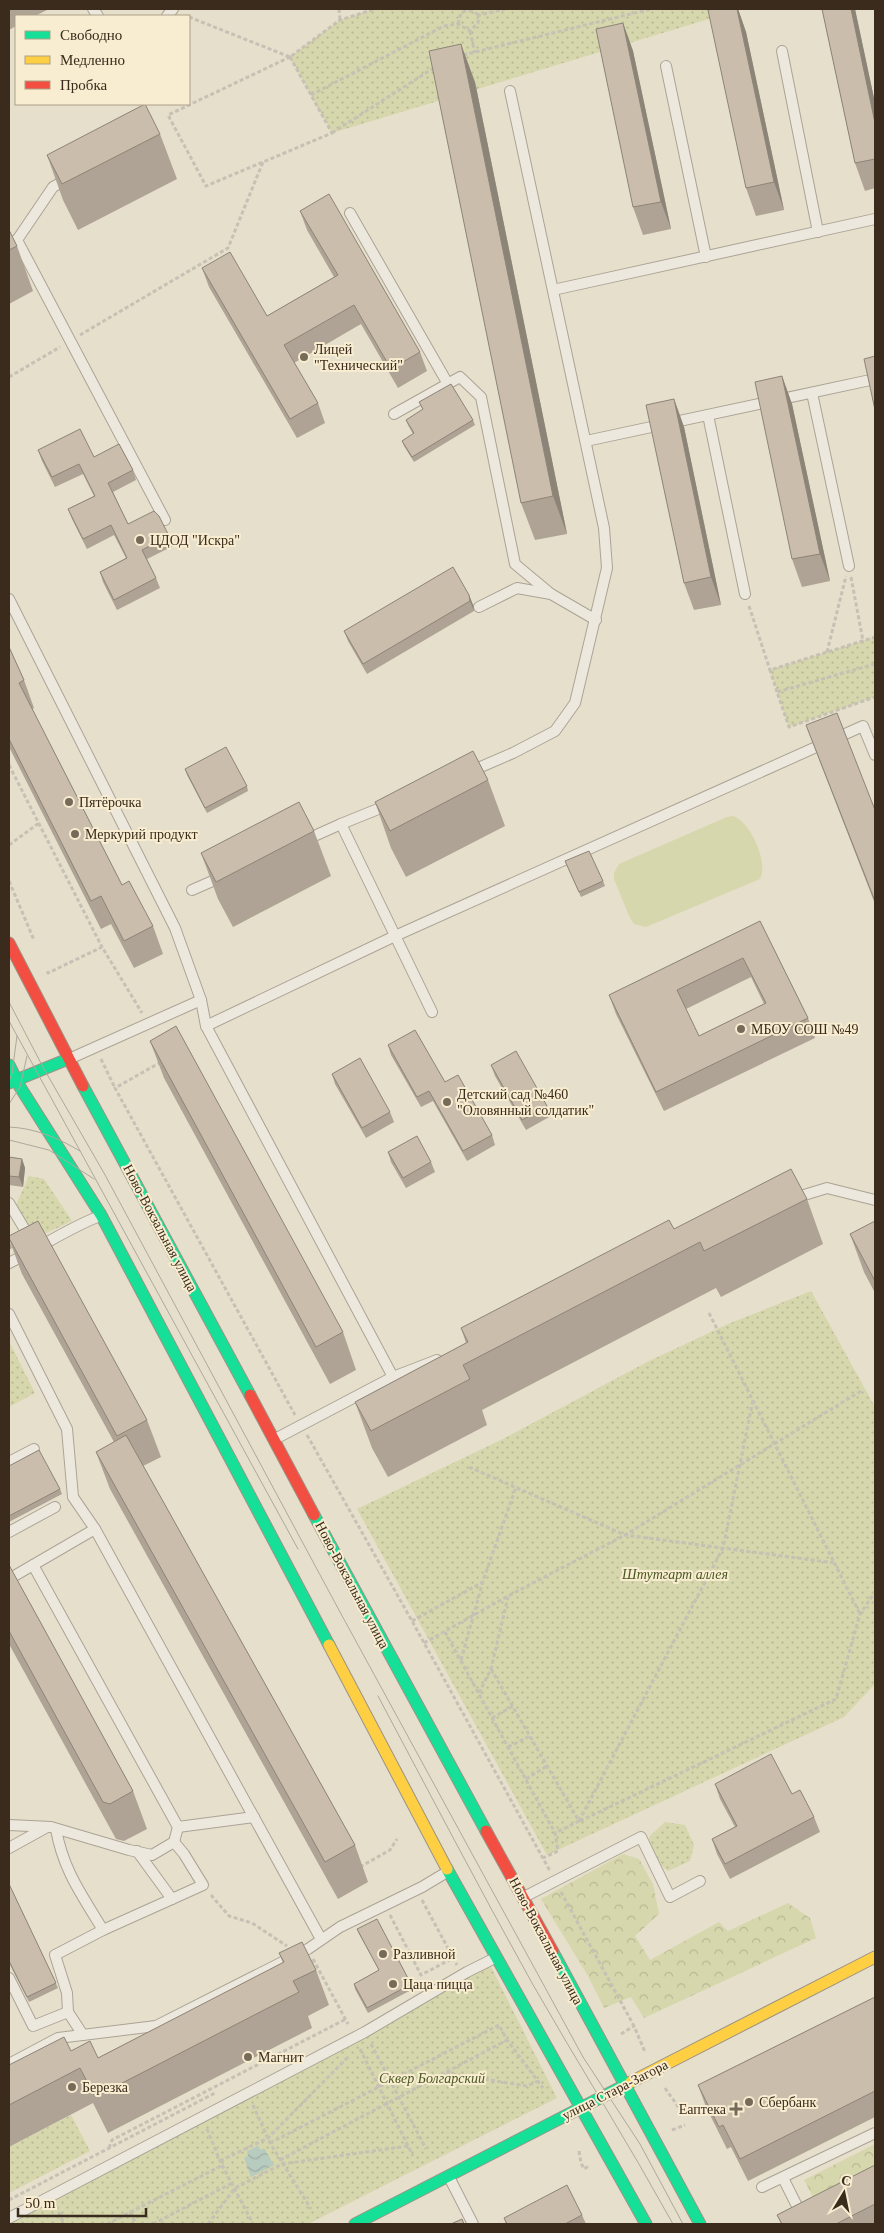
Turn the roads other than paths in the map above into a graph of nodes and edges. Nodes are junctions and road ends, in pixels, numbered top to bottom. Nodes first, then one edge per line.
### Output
1 (782, 51) dead end
2 (666, 66) dead end
3 (510, 91) dead end
4 (79, 173) edge
5 (350, 213) dead end
6 (875, 219) edge
7 (818, 232) junction
8 (13, 242) edge
9 (706, 257) junction
10 (553, 290) junction
11 (875, 380) edge
12 (448, 384) junction
13 (812, 393) junction
14 (394, 414) dead end
15 (708, 415) junction
16 (586, 441) junction
17 (165, 520) dead end
18 (849, 566) road end
19 (551, 594) junction
20 (746, 594) road end
21 (9, 600) edge
22 (479, 607) dead end
23 (596, 620) junction
24 (875, 755) edge
25 (459, 776) edge
26 (396, 802) edge
27 (341, 824) junction
28 (298, 844) edge
29 (236, 870) edge
30 (192, 890) dead end
31 (395, 936) junction
32 (9, 943) edge
33 (201, 1000) junction
34 (432, 1012) dead end
35 (206, 1026) junction
36 (68, 1060) junction
37 (9, 1065) edge
38 (12, 1081) edge
39 (875, 1200) edge
40 (9, 1203) edge
41 (780, 1203) edge
42 (101, 1215) junction
43 (37, 1249) junction
44 (9, 1263) edge
45 (9, 1314) edge
46 (444, 1358) edge
47 (393, 1376) junction
48 (274, 1439) junction
49 (34, 1449) dead end
50 (9, 1462) edge
51 (55, 1507) dead end
52 (95, 1530) junction
53 (9, 1532) edge
54 (33, 1565) junction
55 (9, 1579) edge
56 (254, 1816) junction
57 (9, 1825) edge
58 (178, 1827) junction
59 (52, 1828) junction
60 (174, 1842) junction
61 (9, 1848) edge
62 (137, 1851) junction
63 (448, 1872) junction
64 (700, 1881) dead end
65 (523, 1898) junction
66 (172, 1899) junction
67 (103, 1930) junction
68 (321, 1938) junction
69 (497, 1957) junction
70 (875, 1957) edge
71 (9, 1978) edge
72 (68, 2012) junction
73 (83, 2035) junction
74 (9, 2064) edge
75 (624, 2085) junction
76 (582, 2107) junction
77 (875, 2133) edge
78 (448, 2176) junction
79 (783, 2178) junction
80 (762, 2187) dead end
81 (9, 2218) edge
82 (804, 2220) edge
83 (355, 2224) edge
84 (473, 2224) edge
85 (646, 2224) edge
86 (700, 2224) edge

1 - 7 lane
2 - 9 lane
3 - 10 lane
4 - 8 lane
5 - 12 lane
6 - 7 lane
7 - 9 lane
8 - 17 lane
9 - 10 lane
10 - 16 lane
11 - 13 lane
12 - 14 lane
12 - 19 lane
13 - 15 lane
13 - 18 lane
15 - 16 lane
15 - 20 lane
16 - 23 lane
19 - 22 lane
19 - 23 lane
21 - 33 lane
23 - 25 lane
24 - 31 lane
26 - 27 lane
27 - 28 lane
27 - 31 lane
29 - 30 lane
31 - 34 lane
31 - 35 lane
32 - 36 main road, Ново-Вокзальная улица
33 - 35 lane
33 - 36 lane
35 - 47 lane
36 - 38 main road
36 - 48 main road, Ново-Вокзальная улица
37 - 38 main road
38 - 42 main road
39 - 41 lane
40 - 43 lane
42 - 43 lane
42 - 63 main road
43 - 44 lane
45 - 52 lane
46 - 47 lane
47 - 48 lane
48 - 65 main road, Ново-Вокзальная улица
49 - 50 lane
51 - 53 lane
52 - 54 lane
52 - 56 lane
54 - 55 lane
54 - 58 lane
56 - 58 lane
56 - 68 lane
57 - 59 lane
58 - 60 lane
59 - 61 lane
59 - 62 lane
59 - 67 lane
60 - 62 lane
60 - 66 lane
62 - 66 lane
63 - 68 lane
63 - 69 main road
64 - 65 lane
65 - 75 main road, Ново-Вокзальная улица
66 - 67 lane
67 - 72 lane
68 - 73 lane
69 - 76 main road
69 - 81 lane
70 - 75 main road, улица Стара-Загора
71 - 72 lane
72 - 73 lane
73 - 74 lane
75 - 76 main road, улица Стара-Загора
75 - 86 main road, Ново-Вокзальная улица
76 - 78 main road, улица Стара-Загора
76 - 85 main road
77 - 79 lane
78 - 83 main road, улица Стара-Загора
78 - 84 lane
79 - 80 lane
79 - 82 lane

